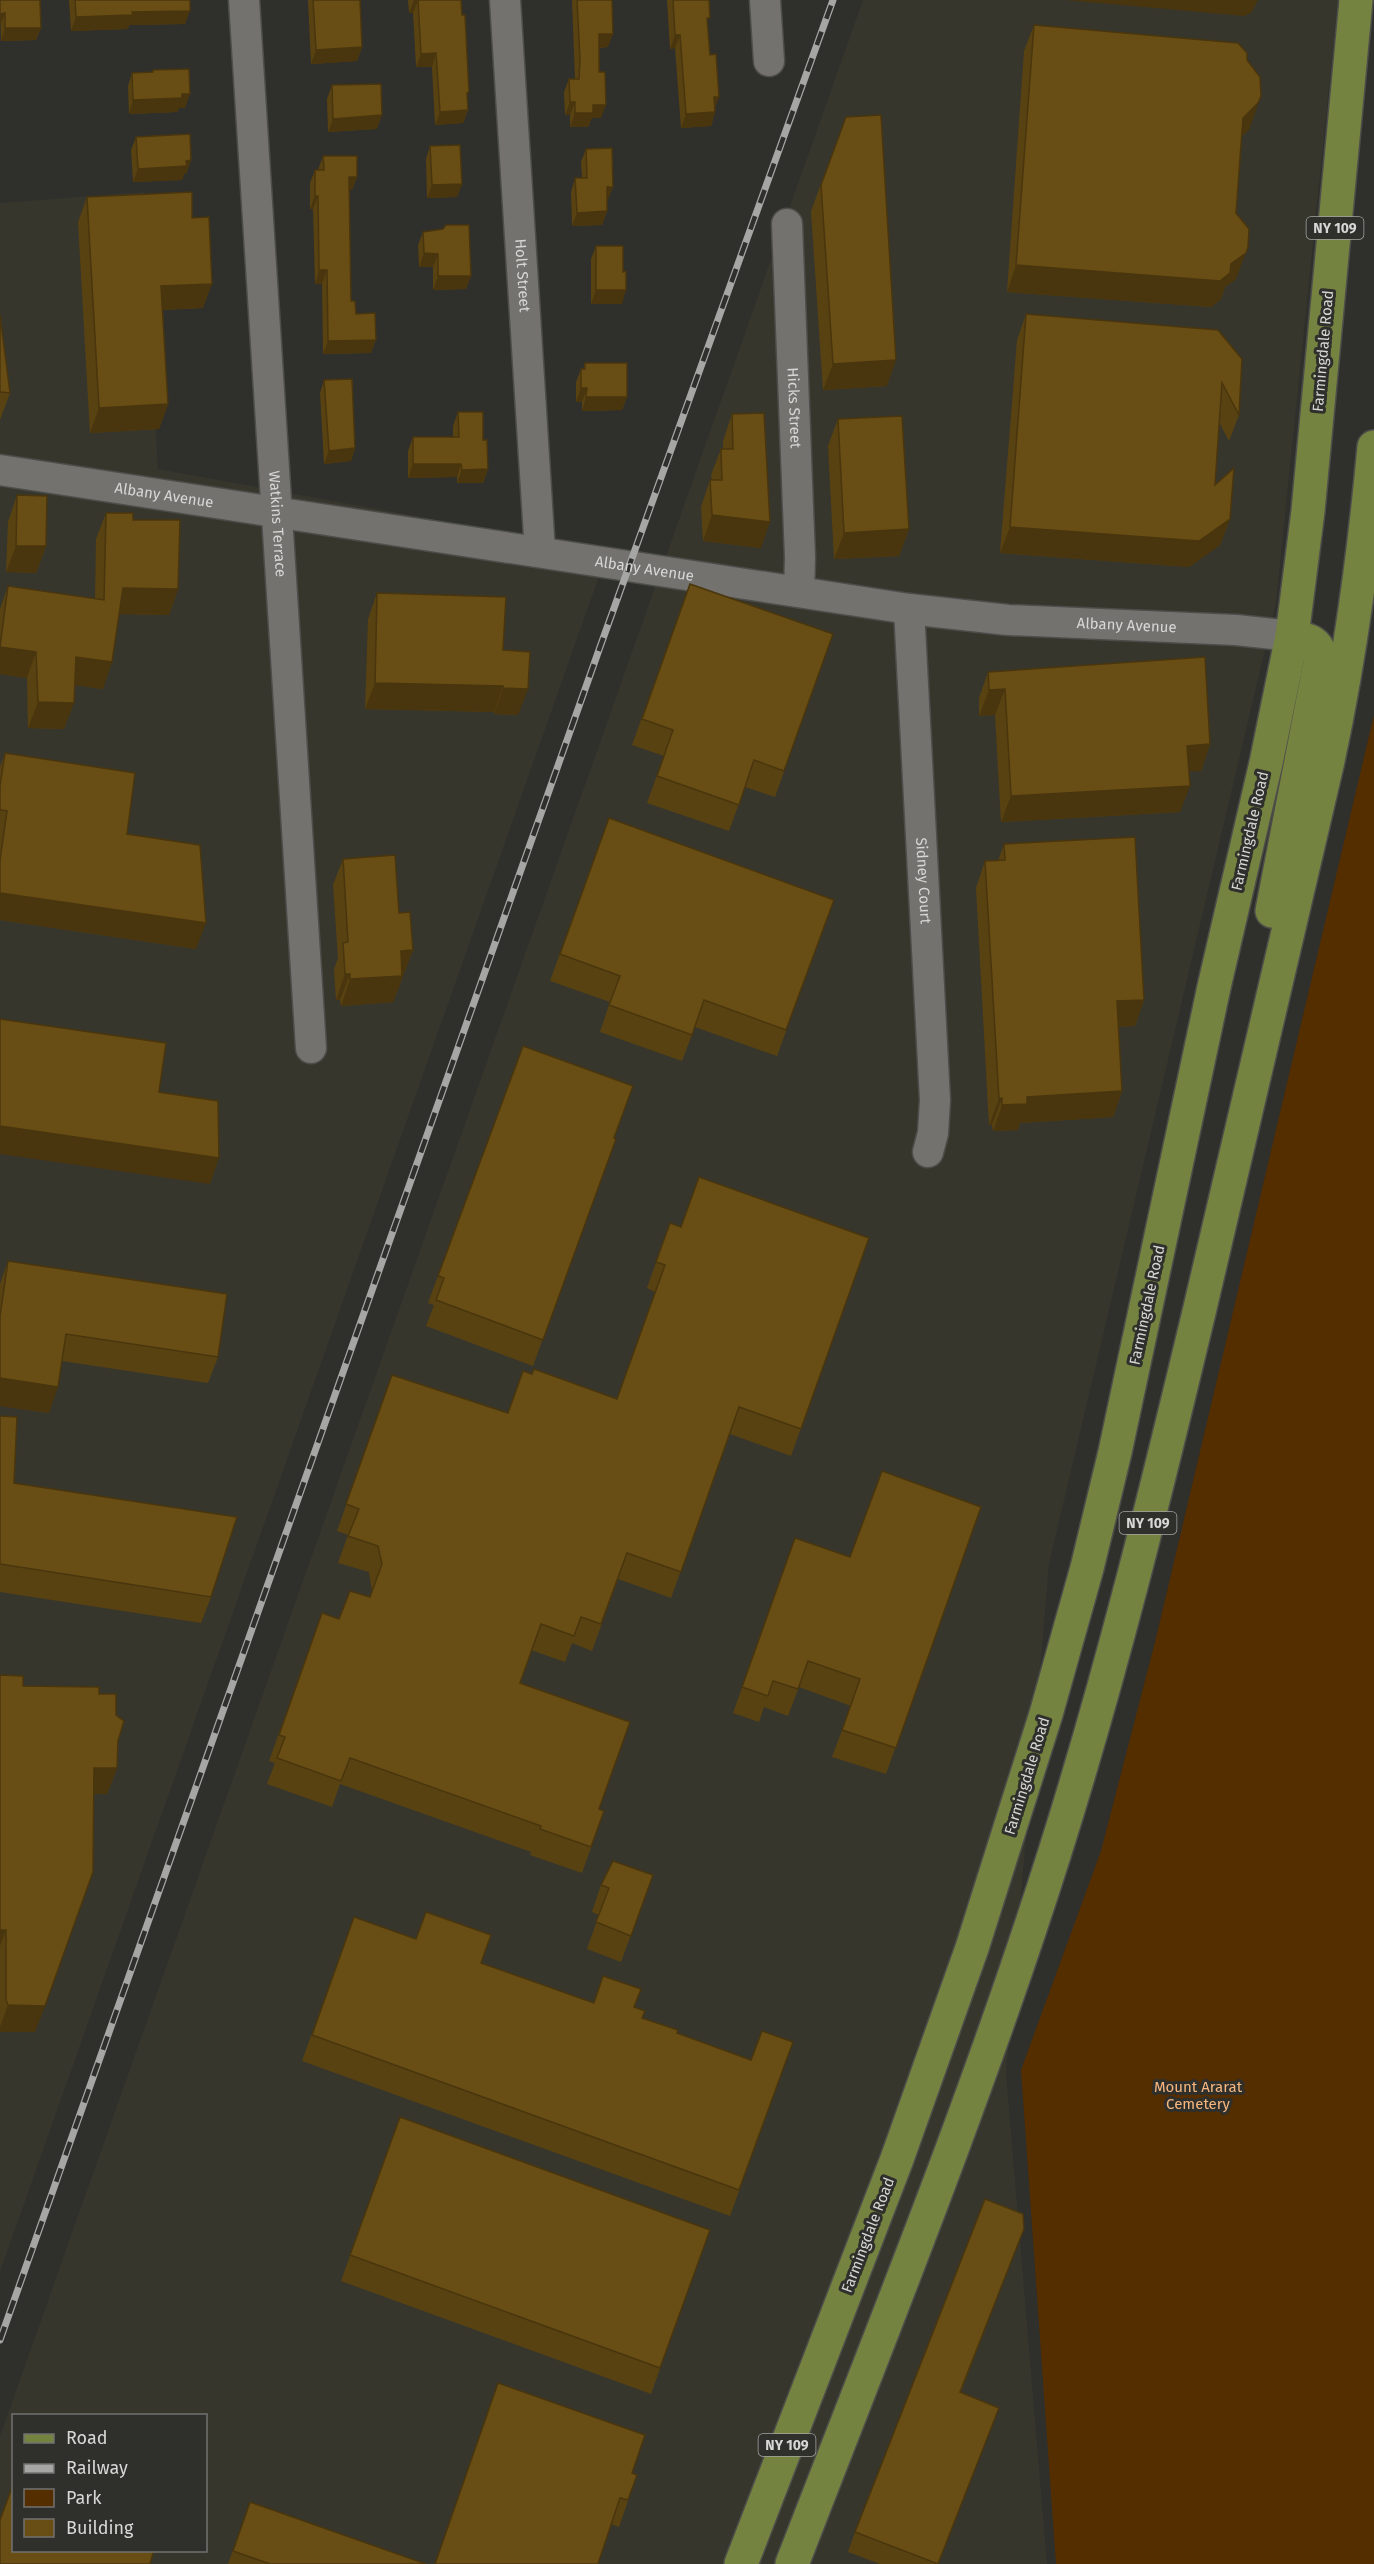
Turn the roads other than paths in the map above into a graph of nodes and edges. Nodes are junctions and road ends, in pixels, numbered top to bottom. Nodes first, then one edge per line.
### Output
1 (244, 0) edge
2 (504, 0) edge
3 (765, 0) edge
4 (1356, 0) edge
5 (769, 61) dead end
6 (787, 224) dead end
7 (1374, 447) edge
8 (0, 470) edge
9 (277, 513) junction
10 (540, 552) junction
11 (799, 592) junction
12 (909, 609) junction
13 (1292, 636) junction
14 (1262, 1041) junction
15 (311, 1048) dead end
16 (928, 1152) dead end
17 (741, 2564) edge
18 (792, 2564) edge

1 - 9 street, Watkins Terrace
2 - 10 street, Holt Street
3 - 5 street
4 - 13 main road, Farmingdale Road / NY 109
6 - 11 street, Hicks Street
7 - 14 main road, NY 109
8 - 9 street, Albany Avenue
9 - 10 street, Albany Avenue
9 - 15 street, Watkins Terrace
10 - 11 street, Albany Avenue
11 - 12 street, Albany Avenue
12 - 13 street, Albany Avenue
12 - 16 street, Sidney Court
13 - 14 main road
13 - 17 main road, Farmingdale Road / NY 109
14 - 18 main road, NY 109

